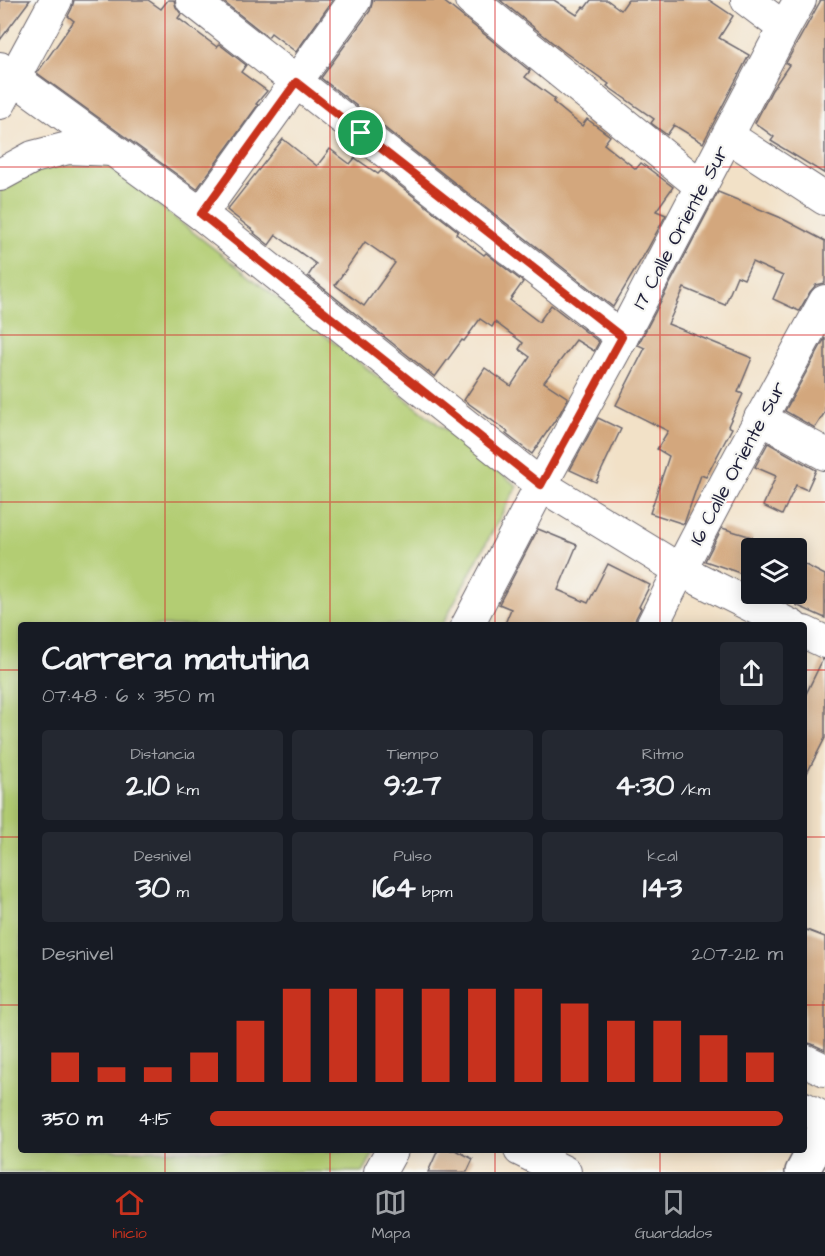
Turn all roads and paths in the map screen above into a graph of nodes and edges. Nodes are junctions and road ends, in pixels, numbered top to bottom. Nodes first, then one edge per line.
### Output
1 (56, 0) edge
2 (192, 0) edge
3 (355, 0) edge
4 (471, 0) edge
5 (747, 0) edge
6 (800, 0) edge
7 (784, 28) junction
8 (296, 82) junction
9 (5, 83) edge
10 (728, 136) junction
11 (112, 150) junction
12 (0, 175) edge
13 (701, 186) junction
14 (825, 198) edge
15 (201, 214) junction
16 (825, 301) edge
17 (622, 337) junction
18 (760, 418) junction
19 (825, 454) edge
20 (541, 485) junction
21 (680, 570) junction
22 (469, 622) edge
23 (654, 622) edge
24 (784, 622) edge
25 (807, 633) edge
26 (825, 642) edge
27 (807, 1061) edge
28 (825, 1070) edge
29 (807, 1110) edge
30 (825, 1119) edge
31 (825, 1129) edge
32 (390, 1153) edge
33 (526, 1153) edge
34 (380, 1172) edge
35 (565, 1172) edge
36 (802, 1172) edge

1 - 9 street
2 - 8 street
3 - 8 street
4 - 13 street
5 - 7 street
6 - 7 street, 17 Calle Oriente Sur
7 - 10 street, 17 Calle Oriente Sur
8 - 15 street
8 - 17 street
9 - 11 street
10 - 13 street, 17 Calle Oriente Sur
10 - 14 street
11 - 12 street
11 - 15 street
13 - 17 street, 17 Calle Oriente Sur
15 - 20 street
16 - 18 street, 16 Calle Oriente Sur
17 - 20 street, 17 Calle Oriente Sur
18 - 19 street
18 - 21 street, 16 Calle Oriente Sur
20 - 21 street
20 - 22 street, 17 Calle Oriente Sur
21 - 23 street, 16 Calle Oriente Sur
21 - 24 street
25 - 26 street
27 - 28 street
29 - 30 street
31 - 36 main road
32 - 34 street
33 - 35 street

